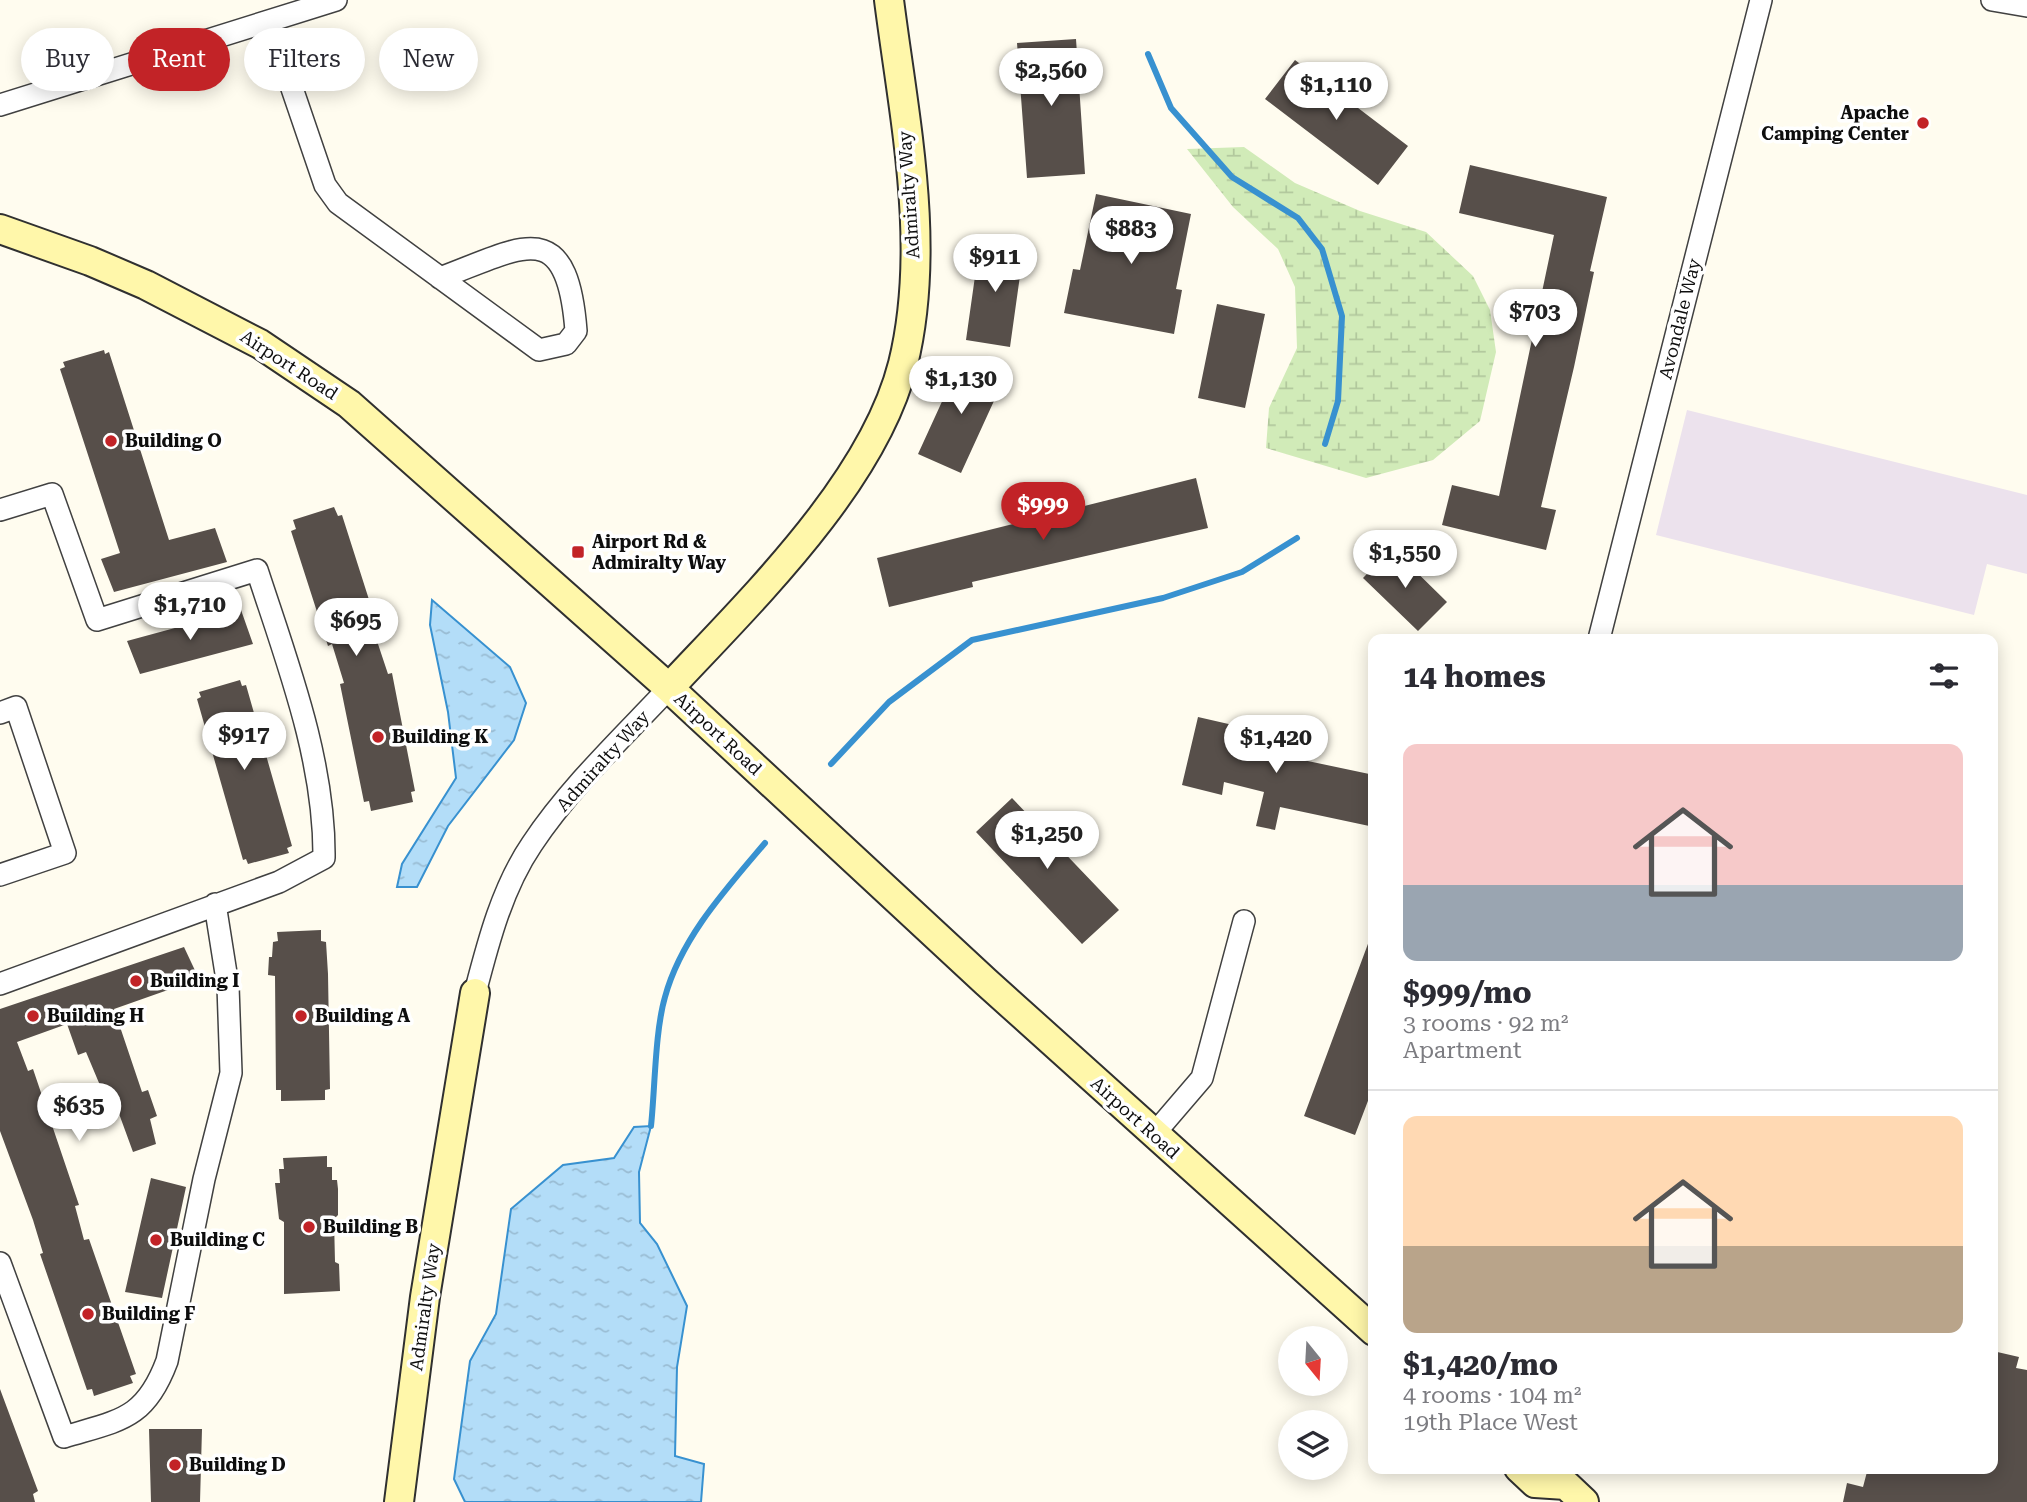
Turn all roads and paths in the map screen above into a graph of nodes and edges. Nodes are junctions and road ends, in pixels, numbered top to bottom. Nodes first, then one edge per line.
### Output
1 (336, 0) edge
2 (889, 0) edge
3 (1761, 0) edge
4 (1992, 0) edge
5 (2027, 6) edge
6 (269, 21) junction
7 (0, 105) edge
8 (0, 229) edge
9 (440, 278) junction
10 (0, 510) edge
11 (1600, 634) edge
12 (669, 688) junction
13 (8, 710) edge
14 (0, 875) edge
15 (215, 904) junction
16 (1244, 921) dead end
17 (0, 984) edge
18 (475, 993) joint
19 (1154, 1134) junction
20 (0, 1263) edge
21 (1368, 1326) edge
22 (1530, 1485) edge
23 (400, 1502) edge
24 (1584, 1502) edge

1 - 6 street
2 - 12 main road, Admiralty Way
3 - 11 street, Avondale Way
4 - 5 street
6 - 7 street
6 - 9 street
8 - 12 main road, Airport Road
9 - 9 street
10 - 15 street
12 - 18 street, Admiralty Way
12 - 19 main road, Airport Road
13 - 14 street
15 - 17 street
15 - 20 street
16 - 19 street
18 - 23 main road, Admiralty Way
19 - 21 main road, Airport Road
22 - 24 main road

